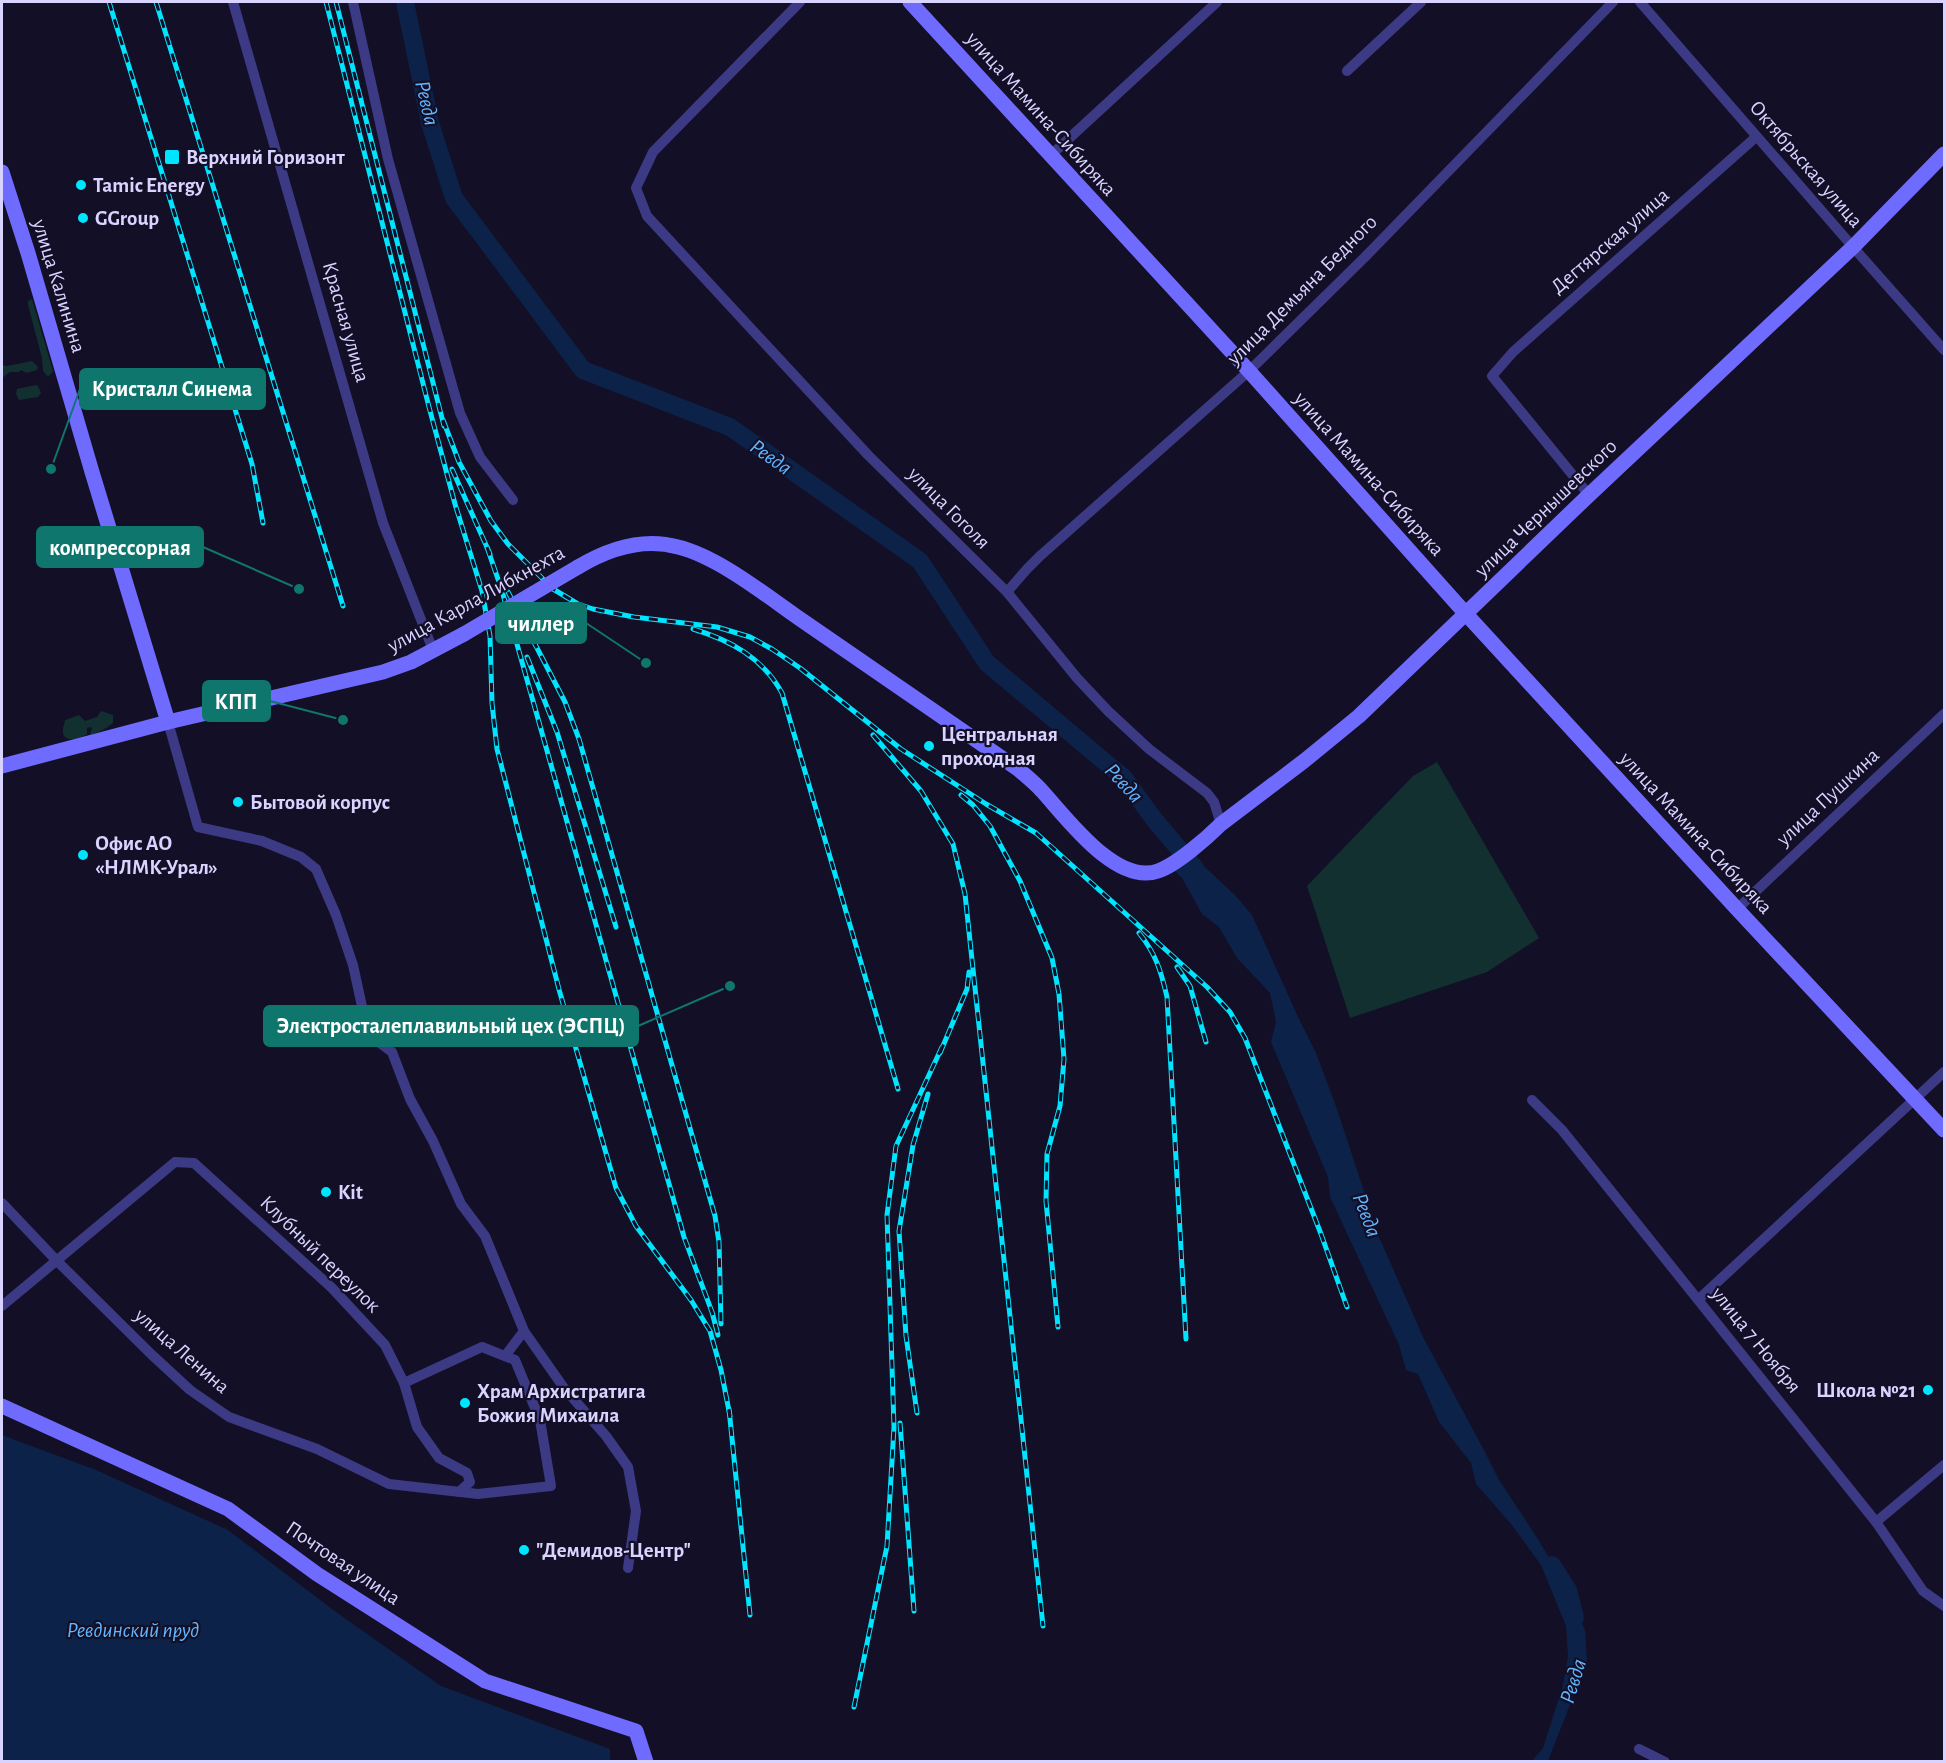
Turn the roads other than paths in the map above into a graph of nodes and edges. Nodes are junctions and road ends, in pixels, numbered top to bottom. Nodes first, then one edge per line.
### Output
1 (233, 2) edge
2 (352, 2) edge
3 (800, 2) edge
4 (910, 2) edge
5 (1217, 2) edge
6 (1421, 2) edge
7 (1613, 2) edge
8 (1640, 2) edge
9 (1347, 71) dead end
10 (1756, 137) junction
11 (1944, 154) edge
12 (1050, 156) junction
13 (2, 172) edge
14 (1852, 247) junction
15 (1944, 350) edge
16 (1249, 371) junction
17 (1589, 495) junction
18 (513, 500) dead end
19 (1007, 592) junction
20 (1466, 614) junction
21 (433, 650) junction
22 (1944, 714) edge
23 (168, 722) junction
24 (2, 766) edge
25 (1216, 830) junction
26 (1159, 871) joint
27 (1737, 909) junction
28 (1944, 1072) edge
29 (1916, 1099) junction
30 (1532, 1100) dead end
31 (1944, 1130) edge
32 (2, 1203) edge
33 (56, 1260) junction
34 (1699, 1299) junction
35 (2, 1306) edge
36 (524, 1331) junction
37 (505, 1356) junction
38 (404, 1383) junction
39 (2, 1406) edge
40 (1944, 1465) edge
41 (459, 1492) junction
42 (1876, 1522) junction
43 (628, 1568) dead end
44 (1944, 1606) edge
45 (1640, 1749) dead end
46 (646, 1761) edge
47 (1665, 1761) edge

1 - 21 street, Красная улица
2 - 18 street
3 - 19 street, улица Гоголя
4 - 12 street, улица Мамина-Сибиряка
5 - 12 street
6 - 9 street
7 - 16 street, улица Демьяна Бедного
8 - 10 street, Октябрьская улица
10 - 14 street, Октябрьская улица
10 - 17 street, Дегтярская улица
11 - 14 street, улица Чернышевского
12 - 16 street, улица Мамина-Сибиряка
13 - 23 street, улица Калинина
14 - 15 street, Октябрьская улица
14 - 17 street, улица Чернышевского
16 - 19 street, улица Демьяна Бедного
16 - 20 street, улица Мамина-Сибиряка
17 - 20 street, улица Чернышевского
19 - 25 street, улица Гоголя
20 - 25 street, улица Чернышевского
20 - 27 street, улица Мамина-Сибиряка
21 - 23 street, улица Карла Либкнехта
21 - 26 street, улица Карла Либкнехта, bridge
22 - 27 street, улица Пушкина
23 - 24 street, улица Карла Либкнехта
23 - 36 street
25 - 26 street, улица Чернышевского
27 - 29 street, улица Мамина-Сибиряка
28 - 29 street
29 - 31 street, улица Мамина-Сибиряка
29 - 34 street
30 - 34 street, улица 7 Ноября
32 - 33 street, улица Ленина
33 - 35 street
33 - 38 street, Клубный переулок
33 - 41 street, улица Ленина
34 - 42 street, улица 7 Ноября
36 - 37 street
36 - 43 street
37 - 38 street
37 - 41 street, улица Ленина
38 - 41 street, Клубный переулок
39 - 46 street, Почтовая улица
40 - 42 street
42 - 44 street, улица 7 Ноября
45 - 47 street

